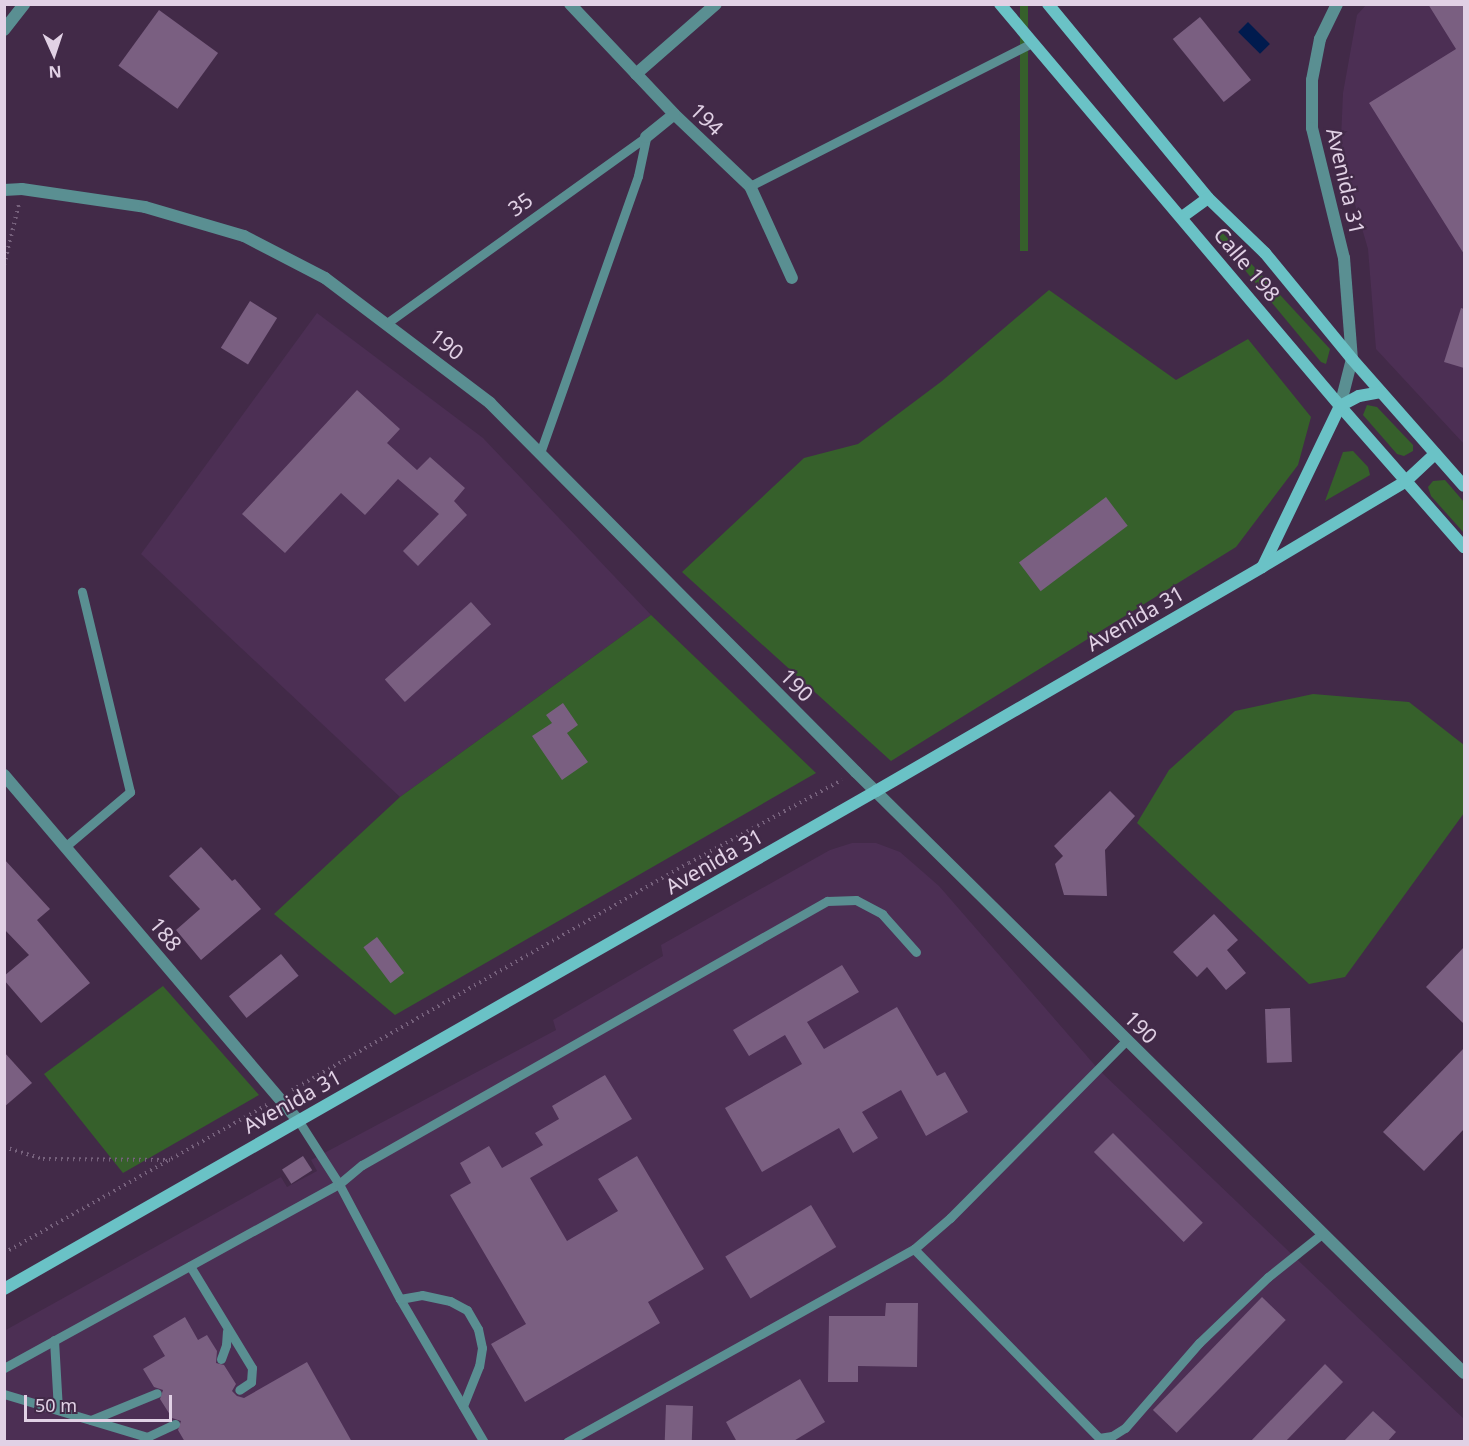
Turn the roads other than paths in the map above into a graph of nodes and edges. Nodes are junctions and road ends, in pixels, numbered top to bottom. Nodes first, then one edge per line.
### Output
1 (24, 4) edge
2 (570, 4) edge
3 (716, 4) edge
4 (1000, 4) edge
5 (1048, 4) edge
6 (1337, 4) edge
7 (4, 30) edge
8 (1032, 43) junction
9 (636, 74) junction
10 (674, 114) junction
11 (646, 137) junction
12 (750, 186) junction
13 (4, 190) edge
14 (1208, 198) junction
15 (1182, 217) junction
16 (792, 278) dead end
17 (387, 323) junction
18 (1352, 359) junction
19 (1381, 392) junction
20 (1340, 405) junction
21 (540, 453) junction
22 (1435, 454) junction
23 (1406, 481) junction
24 (1464, 486) edge
25 (1464, 547) edge
26 (1262, 567) junction
27 (82, 592) dead end
28 (4, 775) edge
29 (876, 792) junction
30 (66, 846) junction
31 (916, 952) dead end
32 (1126, 1040) junction
33 (298, 1120) junction
34 (339, 1184) junction
35 (1323, 1233) junction
36 (914, 1249) junction
37 (190, 1266) junction
38 (4, 1289) edge
39 (400, 1299) junction
40 (227, 1331) junction
41 (54, 1340) junction
42 (221, 1359) dead end
43 (4, 1368) edge
44 (1464, 1373) edge
45 (239, 1390) dead end
46 (157, 1393) dead end
47 (4, 1394) edge
48 (463, 1406) junction
49 (58, 1409) junction
50 (91, 1420) junction
51 (175, 1424) dead end
52 (484, 1442) edge
53 (567, 1442) edge

1 - 7 street
2 - 9 street, 194
3 - 9 street
4 - 8 main road, Calle 198
5 - 14 main road, Calle 198
6 - 18 street, Avenida 31
8 - 12 lane
8 - 15 main road, Calle 198
9 - 10 street, 194
10 - 11 street, 35
10 - 12 street, 194
11 - 17 lane, 35
11 - 21 lane
12 - 16 street, 194
13 - 17 street, 190
14 - 15 main road
14 - 18 main road, Calle 198
15 - 20 main road, Calle 198
17 - 21 street, 190
18 - 19 main road, Calle 198
18 - 20 street, Avenida 31
19 - 20 main road
19 - 22 main road, Calle 198
20 - 23 main road, Calle 198
20 - 26 main road
21 - 29 street, 190
22 - 23 main road, Avenida 31
22 - 24 main road, Calle 198
23 - 25 main road, Calle 198
23 - 26 main road, Avenida 31
26 - 29 main road, Avenida 31
27 - 30 lane
28 - 30 street, 188
29 - 32 street, 190
29 - 33 main road, Avenida 31
30 - 33 street, 188
31 - 34 lane
32 - 35 street, 190
32 - 36 lane
33 - 34 lane
33 - 38 main road, Avenida 31
34 - 37 lane
34 - 39 lane
35 - 36 lane
35 - 44 street, 190
36 - 53 lane
37 - 40 lane
37 - 41 lane
39 - 48 lane
39 - 48 lane
40 - 42 lane
40 - 45 lane
41 - 43 lane
41 - 49 lane
46 - 50 lane
47 - 49 lane
48 - 52 lane
49 - 50 lane
50 - 51 lane

